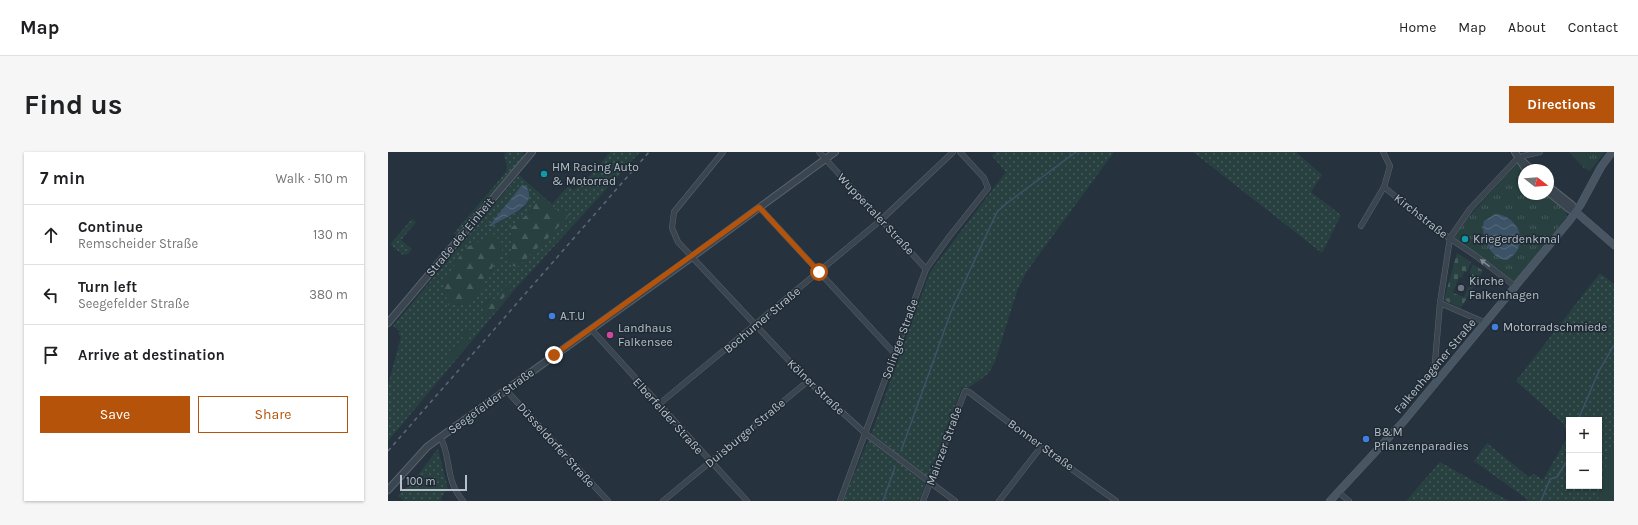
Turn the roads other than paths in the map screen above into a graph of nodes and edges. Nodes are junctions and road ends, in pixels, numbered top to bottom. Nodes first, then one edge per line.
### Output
1 (532, 152) edge
2 (722, 152) edge
3 (819, 152) edge
4 (835, 152) edge
5 (953, 152) edge
6 (960, 152) edge
7 (1382, 152) edge
8 (1540, 152) edge
9 (1612, 152) edge
10 (1517, 155) edge
11 (826, 159) junction
12 (1526, 164) edge
13 (1384, 187) junction
14 (1554, 191) edge
15 (1554, 197) edge
16 (759, 207) junction
17 (1576, 212) junction
18 (881, 220) junction
19 (1361, 226) dead end
20 (1450, 238) junction
21 (1614, 245) edge
22 (692, 257) junction
23 (926, 269) junction
24 (819, 272) junction
25 (1516, 287) junction
26 (1440, 303) junction
27 (1486, 322) junction
28 (388, 323) edge
29 (755, 326) junction
30 (591, 329) junction
31 (895, 354) junction
32 (808, 381) junction
33 (1437, 381) junction
34 (505, 389) junction
35 (965, 391) joint
36 (658, 405) junction
37 (866, 434) junction
38 (440, 437) junction
39 (1041, 447) junction
40 (710, 462) junction
41 (930, 483) junction
42 (388, 490) edge
43 (1338, 492) junction
44 (463, 501) edge
45 (608, 501) edge
46 (663, 501) edge
47 (747, 501) edge
48 (840, 501) edge
49 (924, 501) edge
50 (955, 501) edge
51 (999, 501) edge
52 (1116, 501) edge
53 (1330, 501) edge
54 (1349, 501) edge

1 - 28 street, Straße der Einheit
2 - 22 street, Kölner Straße
3 - 11 street, Wuppertaler Straße
4 - 11 street, Seegefelder Straße
5 - 18 street, Bochumer Straße
6 - 23 street, Solinger Straße
7 - 13 street
8 - 10 street
9 - 17 main road, Falkenhagener Straße
10 - 12 street
10 - 20 street
11 - 16 street, Seegefelder Straße
11 - 18 street, Wuppertaler Straße
13 - 19 street
13 - 20 street, Kirchstraße
14 - 17 street
15 - 17 street
16 - 22 street, Seegefelder Straße
16 - 24 street
17 - 21 main road
17 - 25 main road, Falkenhagener Straße
18 - 23 street, Wuppertaler Straße
18 - 24 street, Bochumer Straße
25 -> 20 street, Kirchstraße
20 - 26 street
22 - 29 street, Kölner Straße
22 - 30 street, Seegefelder Straße
23 - 31 street, Solinger Straße
24 - 29 street, Bochumer Straße
24 - 31 street
25 - 27 main road, Falkenhagener Straße
26 - 27 street
26 - 33 street
27 - 33 main road, Falkenhagener Straße
29 - 32 street, Kölner Straße
29 - 36 street, Bochumer Straße
30 - 34 street, Seegefelder Straße
30 - 36 street, Elberfelder Straße
31 - 37 street, Solinger Straße
32 - 37 street, Kölner Straße
32 - 40 street, Duisburger Straße
33 - 43 main road, Falkenhagener Straße
34 - 38 street, Seegefelder Straße
34 - 45 street, Düsseldorfer Straße
35 - 39 street, Bonner Straße
35 - 41 street, Mainzer Straße
36 - 40 street, Elberfelder Straße
37 - 41 street, Kölner Straße
37 - 48 street, Solinger Straße
38 - 42 street, Seegefelder Straße
38 - 44 street
39 - 51 street
39 - 52 street, Bonner Straße
40 - 46 street, Duisburger Straße
40 - 47 street, Elberfelder Straße
41 - 49 street, Mainzer Straße
41 - 50 street, Kölner Straße
43 - 53 main road, Falkenhagener Straße
43 - 54 street

